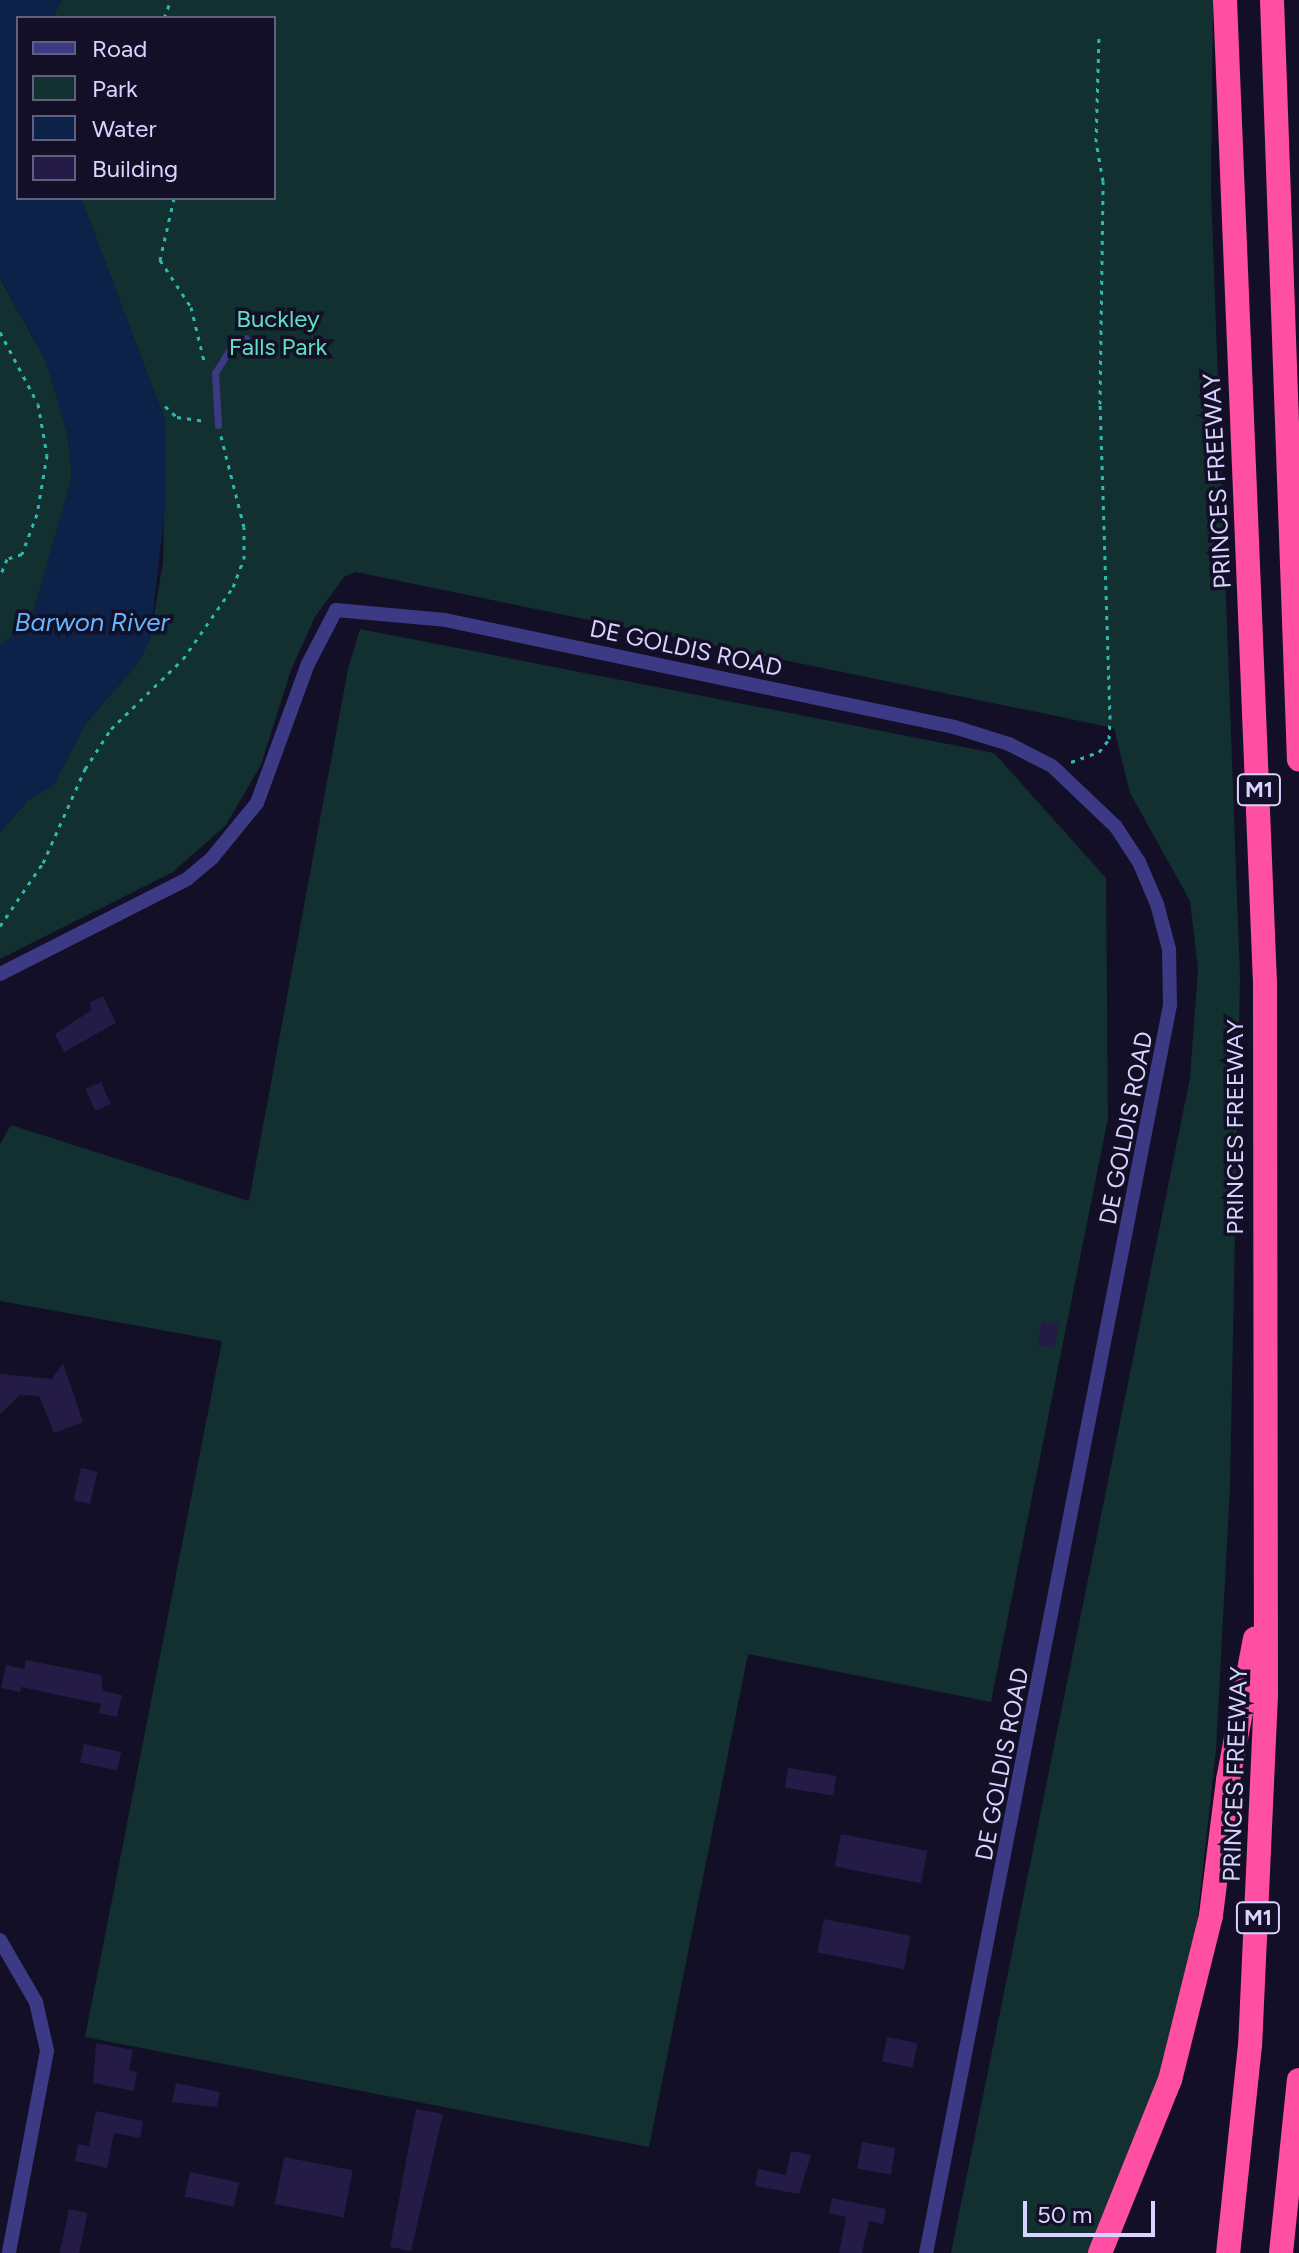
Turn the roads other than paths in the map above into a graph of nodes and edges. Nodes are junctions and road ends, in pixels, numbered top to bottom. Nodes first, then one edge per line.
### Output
1 (1225, 0) edge
2 (1272, 0) edge
3 (246, 338) dead end
4 (218, 425) road end
5 (1299, 760) edge
6 (0, 974) edge
7 (1266, 1582) junction
8 (0, 1940) edge
9 (1299, 2080) edge
10 (9, 2253) edge
11 (926, 2253) edge
12 (1100, 2253) edge
13 (1228, 2253) edge
14 (1281, 2253) edge

1 - 7 highway, PRINCES FREEWAY / M1
2 - 5 highway, M1
3 - 4 lane
6 - 11 street, DE GOLDIS ROAD
7 - 12 highway
7 - 13 highway, PRINCES FREEWAY / M1
8 - 10 street
9 - 14 highway

